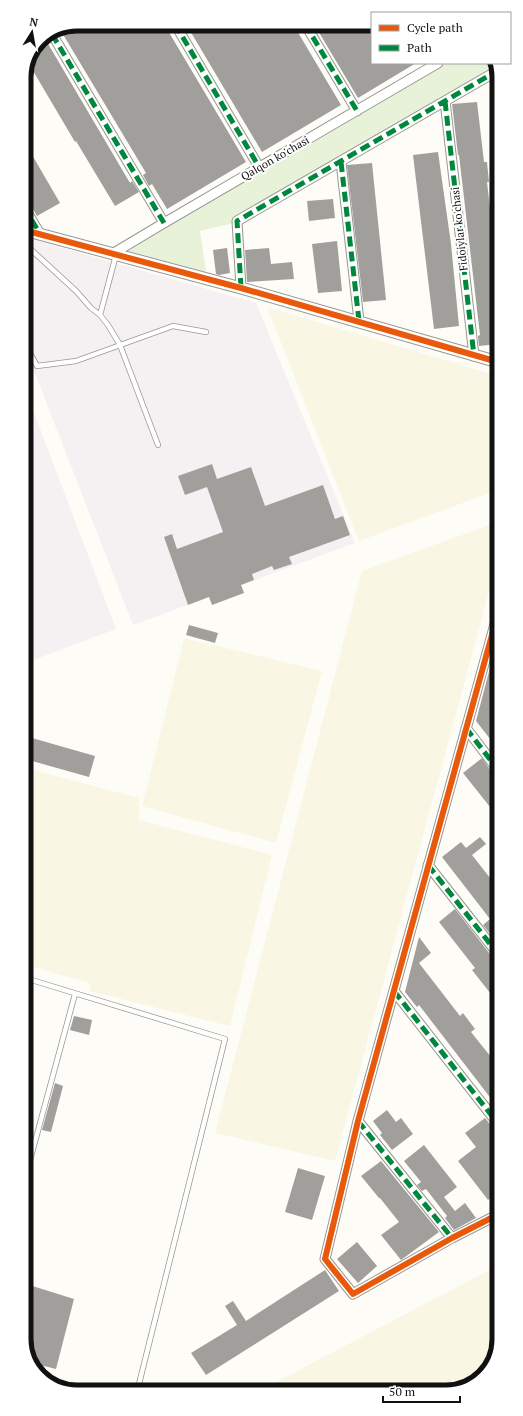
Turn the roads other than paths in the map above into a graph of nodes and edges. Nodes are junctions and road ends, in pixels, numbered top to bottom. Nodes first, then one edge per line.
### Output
1 (179, 31) edge
2 (309, 31) edge
3 (54, 37) edge
4 (436, 64) edge
5 (492, 74) edge
6 (445, 101) junction
7 (357, 111) junction
8 (341, 162) junction
9 (259, 167) junction
10 (31, 219) edge
11 (164, 223) junction
12 (31, 232) edge
13 (40, 234) junction
14 (31, 250) edge
15 (114, 254) junction
16 (241, 288) junction
17 (100, 315) junction
18 (359, 321) junction
19 (206, 332) dead end
20 (120, 345) junction
21 (31, 355) edge
22 (474, 356) junction
23 (492, 360) edge
24 (158, 445) dead end
25 (492, 635) edge
26 (466, 728) junction
27 (492, 762) edge
28 (428, 865) junction
29 (492, 946) edge
30 (31, 980) edge
31 (394, 991) junction
32 (75, 994) junction
33 (492, 1116) edge
34 (358, 1121) junction
35 (31, 1157) edge
36 (492, 1218) edge
37 (452, 1238) junction
38 (139, 1385) edge

1 - 9 street
2 - 7 street
3 - 11 street
4 - 7 street, Qalqon ko'chasi
5 - 6 street
6 - 8 street
6 - 22 street, Fidoiylar ko'chasi
7 - 9 street, Qalqon ko'chasi
8 - 16 street
8 - 18 street
9 - 11 street, Qalqon ko'chasi
10 - 13 street
11 - 15 street, Qalqon ko'chasi
12 - 13 street
13 - 15 street
14 - 17 lane
15 - 16 street
15 - 17 lane
16 - 18 street
17 - 20 lane
18 - 22 street
19 - 20 lane
20 - 21 lane
20 - 24 lane
22 - 23 street
25 - 26 street
26 - 27 street
26 - 28 street
28 - 29 street
28 - 31 street
30 - 32 lane
31 - 33 street
31 - 34 street
32 - 35 lane
32 - 38 lane
34 - 37 street
34 - 37 street
36 - 37 street

